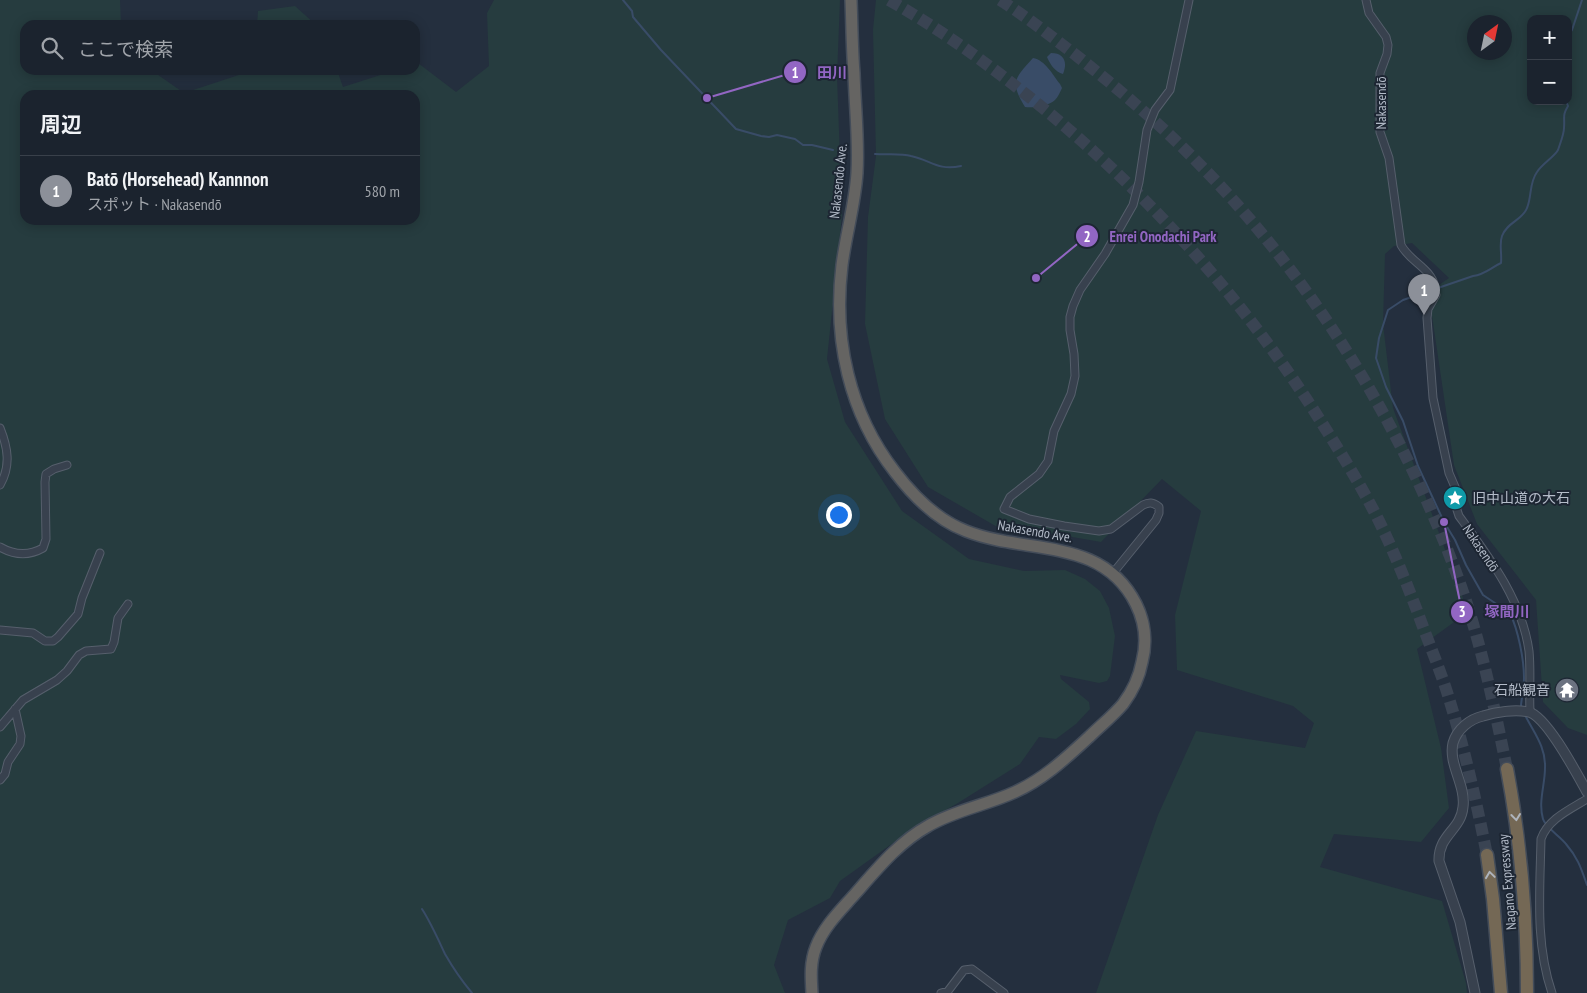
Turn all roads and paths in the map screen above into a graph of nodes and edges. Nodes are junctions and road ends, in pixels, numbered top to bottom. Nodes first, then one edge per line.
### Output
1 (851, 0) edge
2 (1188, 0) edge
3 (1366, 0) edge
4 (0, 428) edge
5 (67, 465) dead end
6 (0, 485) edge
7 (0, 547) edge
8 (100, 553) dead end
9 (1113, 573) junction
10 (128, 604) dead end
11 (0, 630) edge
12 (15, 709) junction
13 (1529, 712) junction
14 (0, 727) edge
15 (1507, 769) tunnel mouth
16 (0, 780) edge
17 (1587, 792) edge
18 (1587, 799) edge
19 (1487, 855) tunnel mouth
20 (1493, 899) junction
21 (1526, 920) junction
22 (946, 992) edge
23 (812, 993) edge
24 (1004, 993) edge
25 (1475, 993) edge
26 (1496, 993) edge
27 (1501, 993) edge
28 (1527, 993) edge
29 (1532, 993) edge
30 (1552, 993) edge

1 - 9 highway, Nakasendo Ave.
2 - 9 street
3 - 13 street, Nakasendō
4 - 6 street
5 - 7 street
8 - 11 street
9 - 23 highway, Nakasendo Ave.
10 - 12 street
12 - 14 street
12 - 16 street
13 - 17 street
13 - 25 street
15 -> 21 highway, Nagano Expressway
18 - 30 street
20 -> 19 highway, Nagano Expressway
20 - 26 highway
20 - 27 highway, Nagano Expressway
21 - 28 highway, Nagano Expressway
21 - 29 highway
22 - 24 street

